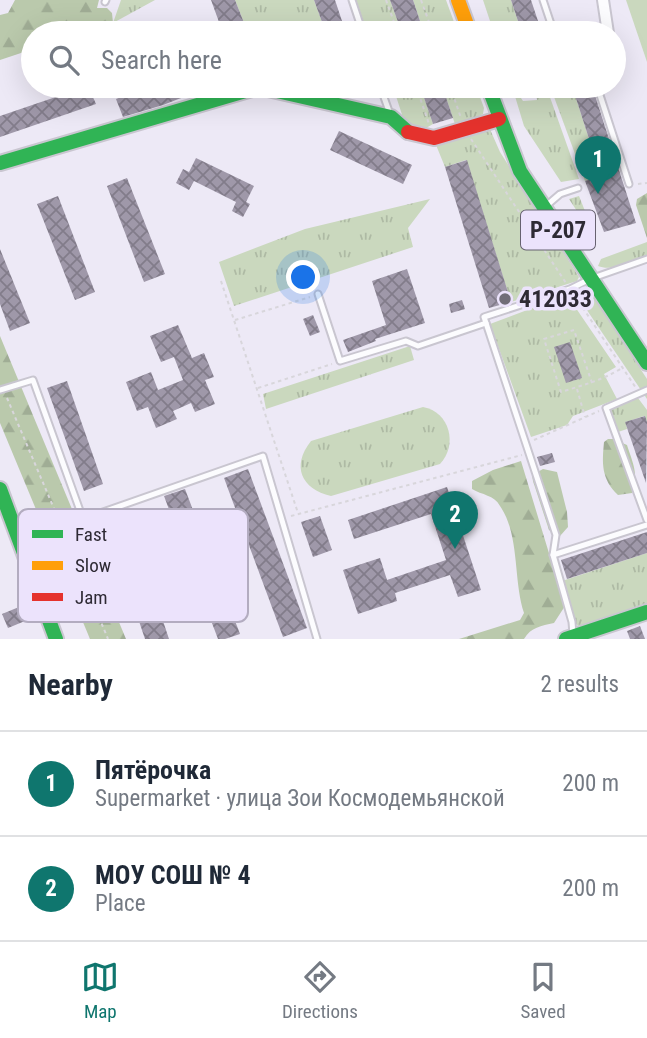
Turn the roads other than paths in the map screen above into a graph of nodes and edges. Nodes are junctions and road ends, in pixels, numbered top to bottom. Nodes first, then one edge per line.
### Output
1 (352, 0) edge
2 (458, 0) edge
3 (542, 0) edge
4 (603, 0) edge
5 (359, 21) edge
6 (466, 21) edge
7 (550, 21) edge
8 (606, 21) edge
9 (209, 98) edge
10 (307, 98) edge
11 (384, 98) edge
12 (492, 98) edge
13 (601, 98) edge
14 (391, 117) junction
15 (499, 119) junction
16 (0, 163) edge
17 (629, 184) road end
18 (578, 188) dead end
19 (544, 208) junction
20 (647, 258) edge
21 (590, 279) junction
22 (318, 294) road end
23 (486, 323) junction
24 (647, 363) edge
25 (2, 389) edge
26 (647, 390) edge
27 (0, 489) edge
28 (79, 509) edge
29 (112, 509) edge
30 (647, 520) edge
31 (647, 526) edge
32 (18, 536) edge
33 (554, 555) junction
34 (647, 612) edge
35 (50, 622) edge
36 (570, 638) edge
37 (56, 639) edge
38 (317, 639) edge

1 - 5 lane
2 - 6 street
3 - 7 lane
4 - 8 street
9 - 16 street
10 - 14 street
11 - 14 lane
12 - 15 street, Р-207
13 - 17 lane
14 - 15 street
15 - 19 street, Р-207
18 - 19 lane
19 - 21 street, Р-207
20 - 21 lane
21 - 23 lane
21 - 24 street, Р-207
22 - 23 lane
23 - 33 lane
25 - 28 lane
26 - 30 lane
27 - 32 street
29 - 38 lane
31 - 33 lane
33 - 36 lane
34 - 36 street
35 - 37 street

